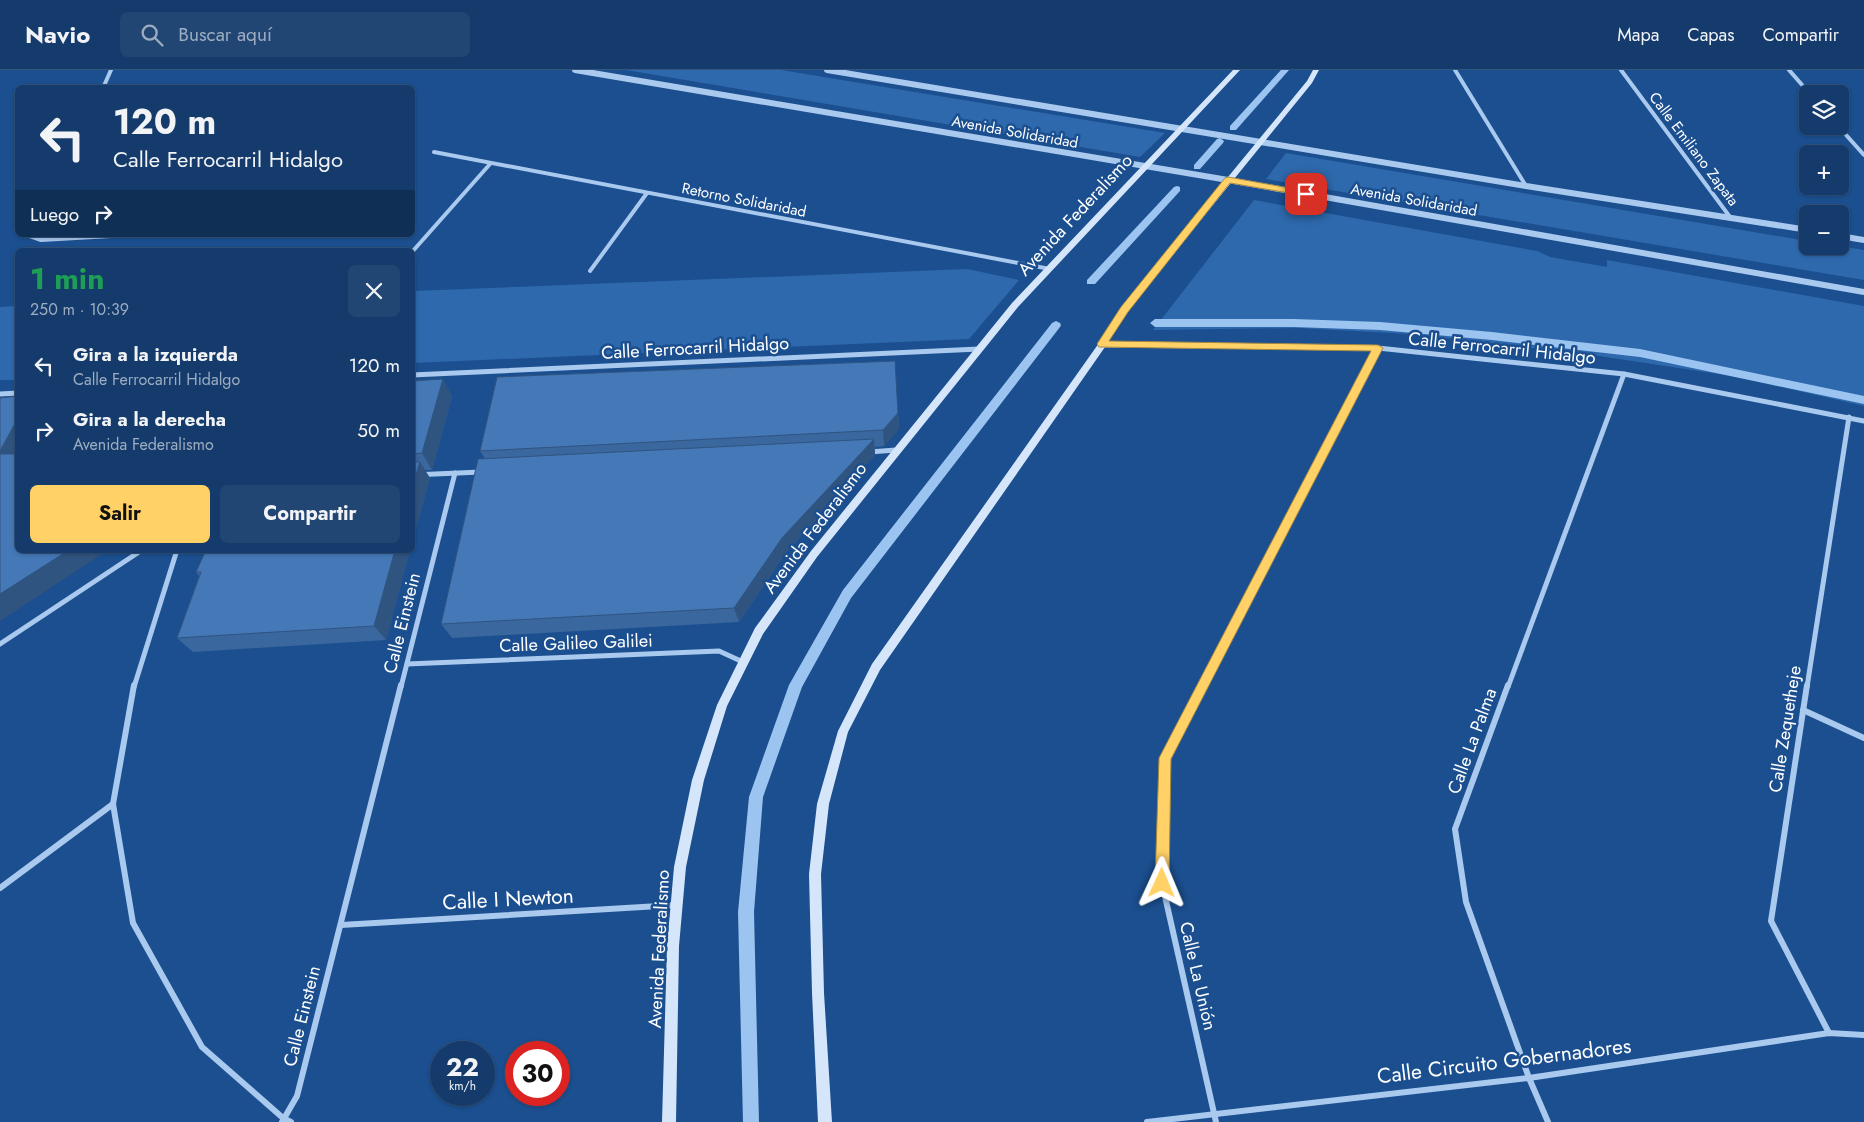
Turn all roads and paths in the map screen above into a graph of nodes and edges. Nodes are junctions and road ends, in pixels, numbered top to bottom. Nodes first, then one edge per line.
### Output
1 (112, 70) edge
2 (575, 70) edge
3 (827, 70) edge
4 (1237, 70) edge
5 (1316, 70) edge
6 (1455, 70) edge
7 (1621, 70) edge
8 (1789, 70) edge
9 (861, 73) edge
10 (104, 85) edge
11 (1802, 85) edge
12 (1182, 128) junction
13 (1846, 135) edge
14 (1260, 141) junction
15 (434, 152) dead end
16 (1864, 155) edge
17 (490, 164) junction
18 (1144, 167) junction
19 (1228, 180) junction
20 (1526, 186) junction
21 (647, 194) junction
22 (1730, 217) junction
23 (1799, 228) edge
24 (33, 237) edge
25 (94, 237) edge
26 (1849, 238) edge
27 (1864, 240) edge
28 (415, 249) edge
29 (1050, 270) junction
30 (590, 271) dead end
31 (1864, 292) edge
32 (1102, 344) junction
33 (1378, 348) junction
34 (979, 349) junction
35 (1624, 374) junction
36 (415, 375) edge
37 (15, 393) edge
38 (0, 394) edge
39 (1849, 417) junction
40 (1864, 421) edge
41 (896, 450) junction
42 (867, 452) edge
43 (484, 472) edge
44 (455, 473) junction
45 (415, 475) edge
46 (137, 553) edge
47 (176, 553) edge
48 (0, 644) edge
49 (743, 662) junction
50 (407, 664) junction
51 (1803, 710) junction
52 (1864, 738) edge
53 (113, 804) junction
54 (0, 888) edge
55 (677, 905) junction
56 (341, 925) junction
57 (1829, 1033) junction
58 (1864, 1035) edge
59 (1528, 1078) junction
60 (1213, 1113) junction
61 (282, 1120) edge
62 (291, 1122) edge
63 (669, 1122) edge
64 (825, 1122) edge
65 (1147, 1122) edge
66 (1216, 1122) edge
67 (1548, 1122) edge

1 - 10 street
2 - 18 street, Avenida Solidaridad
3 - 9 street, Avenida Solidaridad
4 - 12 main road, Avenida Federalismo
5 - 14 main road
6 - 20 street
7 - 22 street, Calle Emiliano Zapata
8 - 11 street
9 - 12 street, Avenida Solidaridad
12 - 14 street, Avenida Solidaridad
12 - 18 main road, Avenida Federalismo
13 - 16 street
14 - 19 main road
14 - 20 street, Avenida Solidaridad
15 - 17 street, Retorno Solidaridad
17 - 21 street, Retorno Solidaridad
17 - 28 street
18 - 19 street, Avenida Solidaridad
18 - 29 main road, Avenida Federalismo
19 - 31 street, Avenida Solidaridad
19 - 32 main road
20 - 22 street, Avenida Solidaridad
21 - 29 street, Retorno Solidaridad
21 - 30 street
22 - 23 street, Avenida Solidaridad
24 - 25 street
26 - 27 street
29 - 34 main road, Avenida Federalismo
32 - 33 street, Calle Ferrocarril Hidalgo
32 - 64 main road
33 - 35 street, Calle Ferrocarril Hidalgo
33 - 60 street, Calle La Unión
34 - 36 street, Calle Ferrocarril Hidalgo
34 - 41 main road, Avenida Federalismo
35 - 39 street, Calle Ferrocarril Hidalgo
35 - 59 street, Calle La Palma
37 - 38 street
39 - 40 street, Calle Ferrocarril Hidalgo
39 - 51 street, Calle Zequetheje
41 - 42 street
41 - 49 main road, Avenida Federalismo
43 - 44 street
44 - 45 street
44 - 50 street, Calle Einstein
46 - 48 street
47 - 53 street
49 - 50 street, Calle Galileo Galilei
49 - 55 main road, Avenida Federalismo
50 - 56 street, Calle Einstein
51 - 52 street
51 - 57 street, Calle Zequetheje
53 - 54 street
53 - 61 street
55 - 56 street, Calle I Newton
55 - 63 main road, Avenida Federalismo
56 - 61 street, Calle Einstein
57 - 58 street, Calle Circuito Gobernadores
57 - 59 street, Calle Circuito Gobernadores
59 - 60 street, Calle Circuito Gobernadores
59 - 67 street, Calle La Palma
60 - 65 street, Calle Circuito Gobernadores
60 - 66 street, Calle La Unión
61 - 62 street

